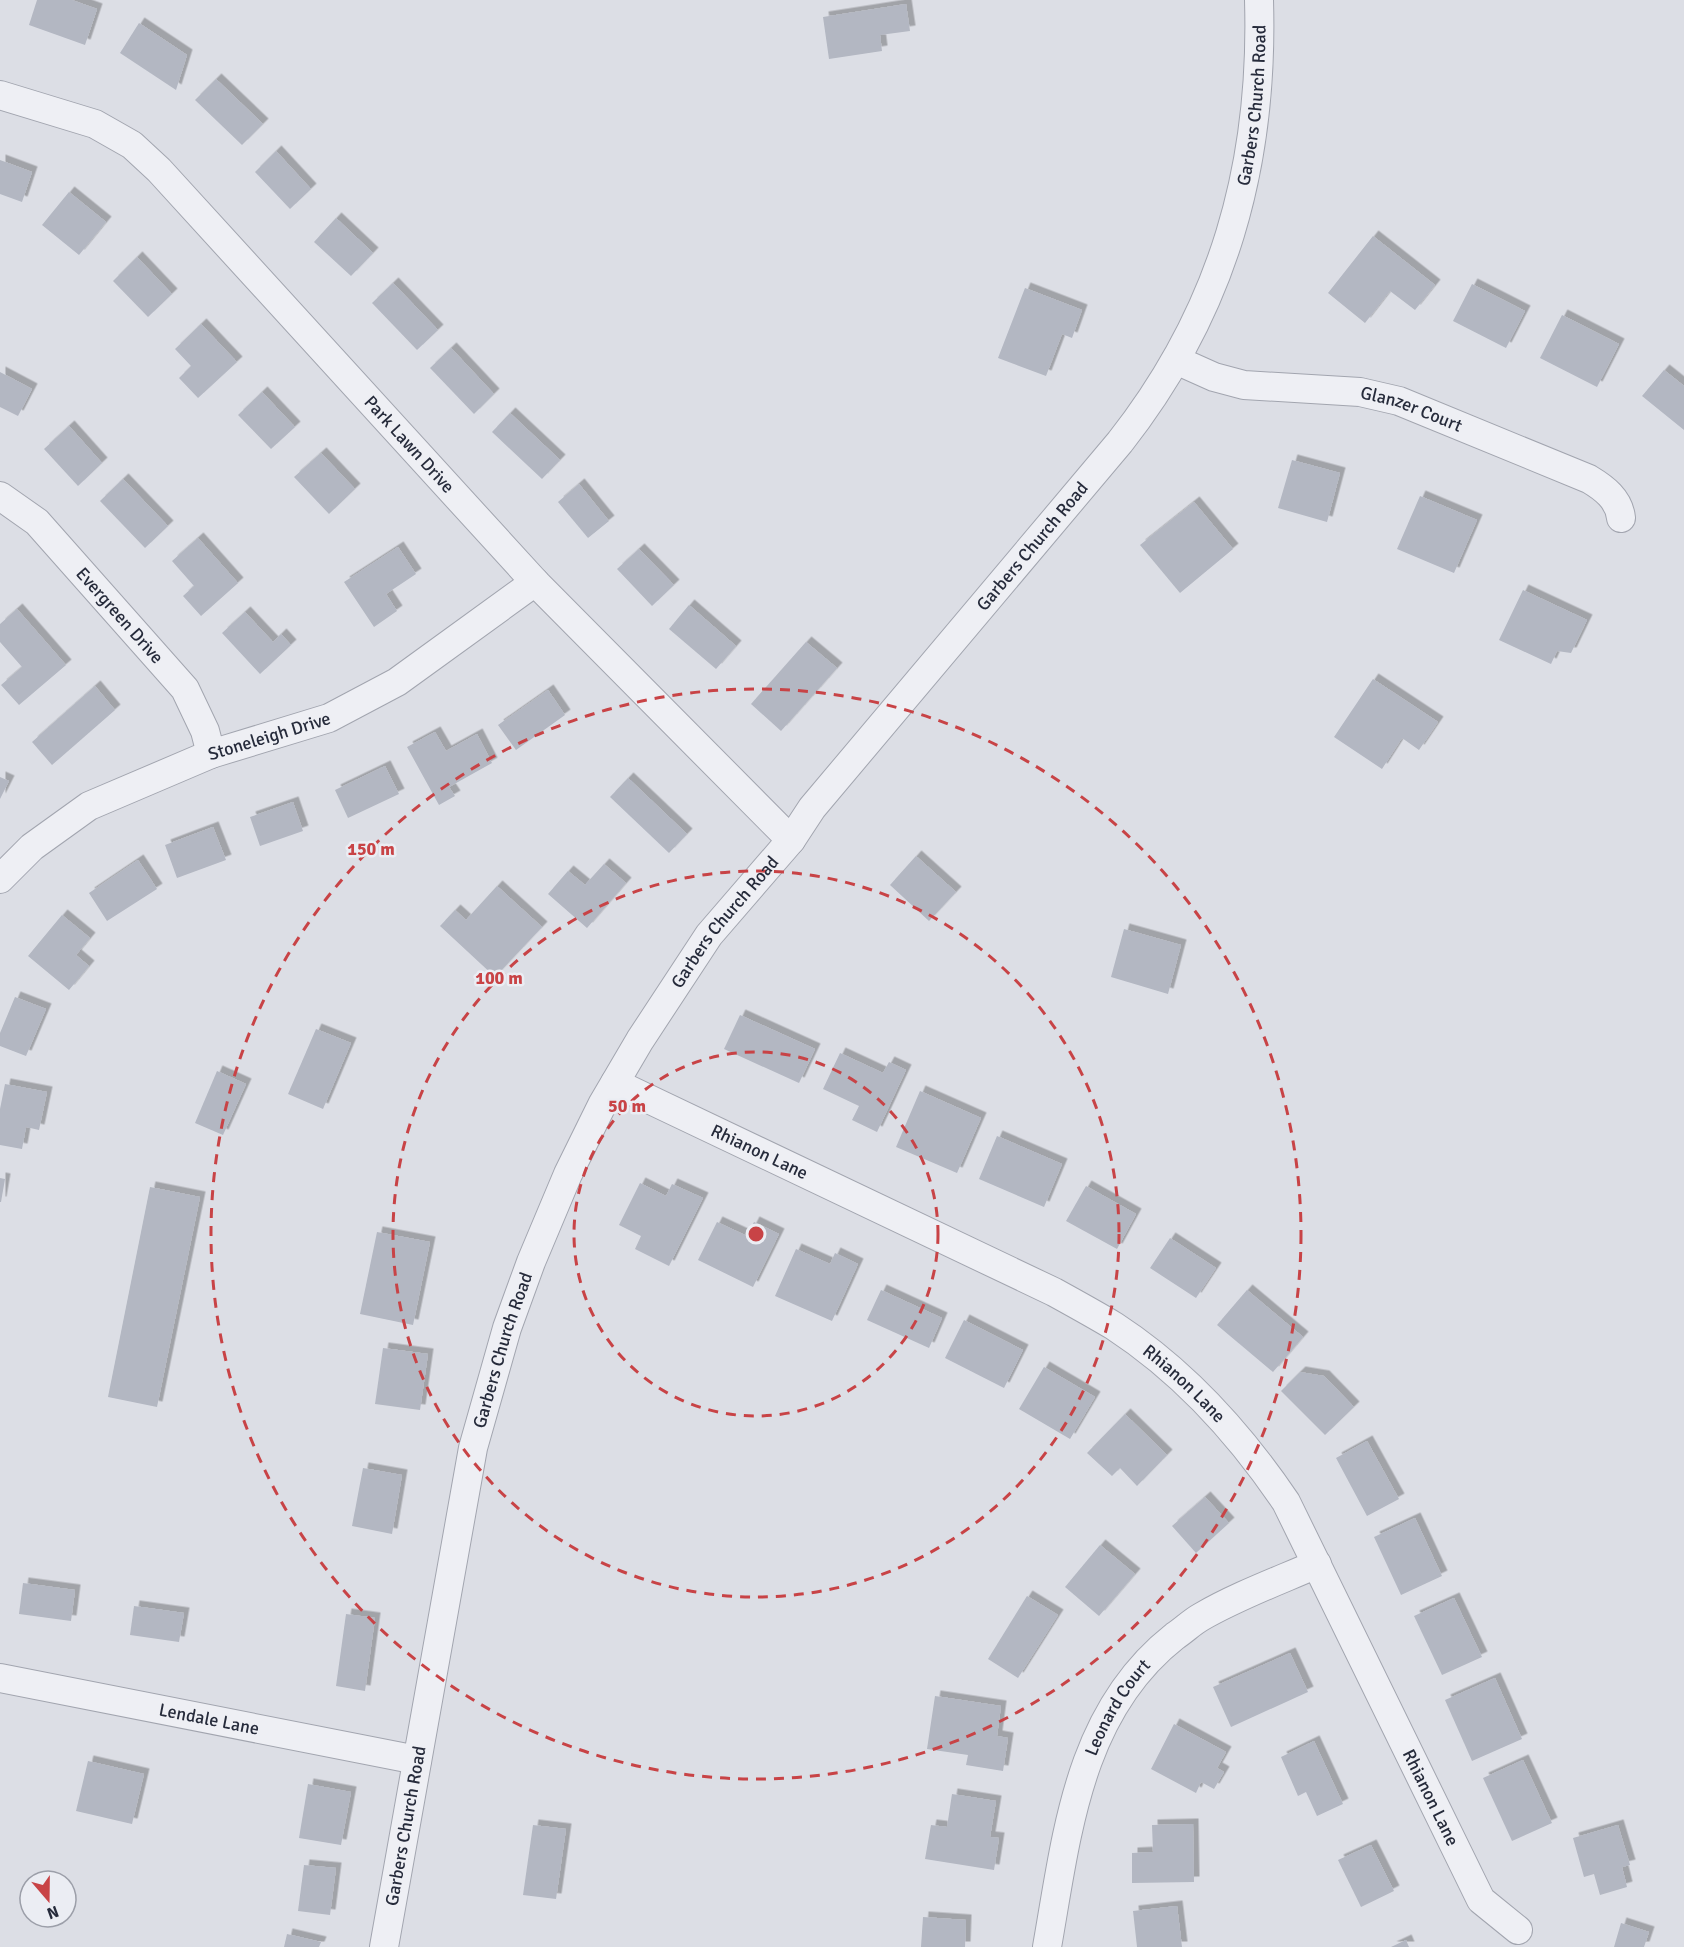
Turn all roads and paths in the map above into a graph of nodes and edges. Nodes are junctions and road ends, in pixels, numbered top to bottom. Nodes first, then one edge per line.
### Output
1 (1259, 0) edge
2 (0, 95) edge
3 (1176, 360) junction
4 (0, 496) edge
5 (1621, 518) dead end
6 (535, 582) junction
7 (211, 754) junction
8 (791, 840) junction
9 (0, 879) edge
10 (615, 1083) junction
11 (1317, 1564) junction
12 (0, 1678) edge
13 (417, 1760) junction
14 (1518, 1930) dead end
15 (384, 1947) edge
16 (1047, 1947) edge

1 - 3 street, Garbers Church Road
2 - 6 street, Park Lawn Drive
3 - 5 street, Glanzer Court
3 - 8 street, Garbers Church Road
4 - 7 street, Evergreen Drive
6 - 7 street, Stoneleigh Drive
6 - 8 street, Park Lawn Drive
7 - 9 street, Stoneleigh Drive
8 - 10 street, Garbers Church Road
10 - 11 street, Rhianon Lane
10 - 13 street, Garbers Church Road
11 - 14 street, Rhianon Lane
11 - 16 street, Leonard Court
12 - 13 street, Lendale Lane
13 - 15 street, Garbers Church Road

